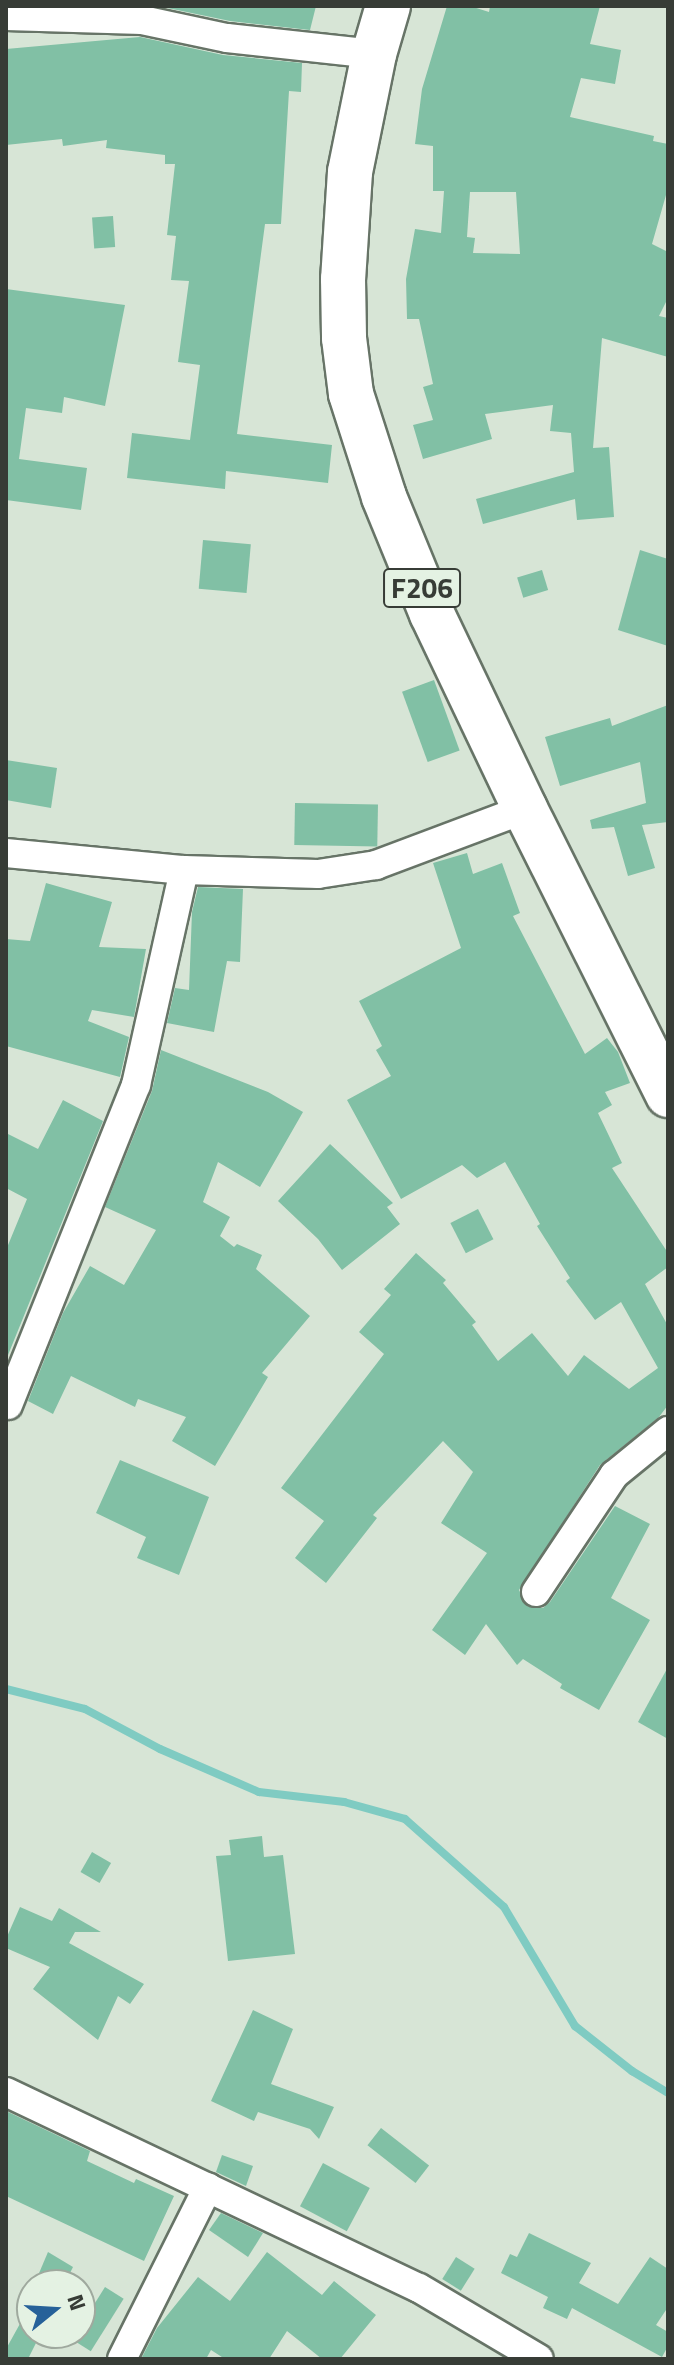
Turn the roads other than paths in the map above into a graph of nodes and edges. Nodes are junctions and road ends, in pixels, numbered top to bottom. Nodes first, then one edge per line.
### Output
1 (6, 16) edge
2 (380, 27) edge
3 (525, 809) junction
4 (6, 853) edge
5 (184, 870) junction
6 (668, 1095) edge
7 (8, 1405) dead end
8 (668, 1431) edge
9 (536, 1592) dead end
10 (6, 2092) edge
11 (208, 2187) junction
12 (122, 2359) edge
13 (539, 2359) edge

1 - 2 street
2 - 3 main road, F206
3 - 5 street
3 - 6 main road, F206
4 - 5 street
5 - 7 street
8 - 9 street
10 - 11 street
11 - 12 street
11 - 13 street

